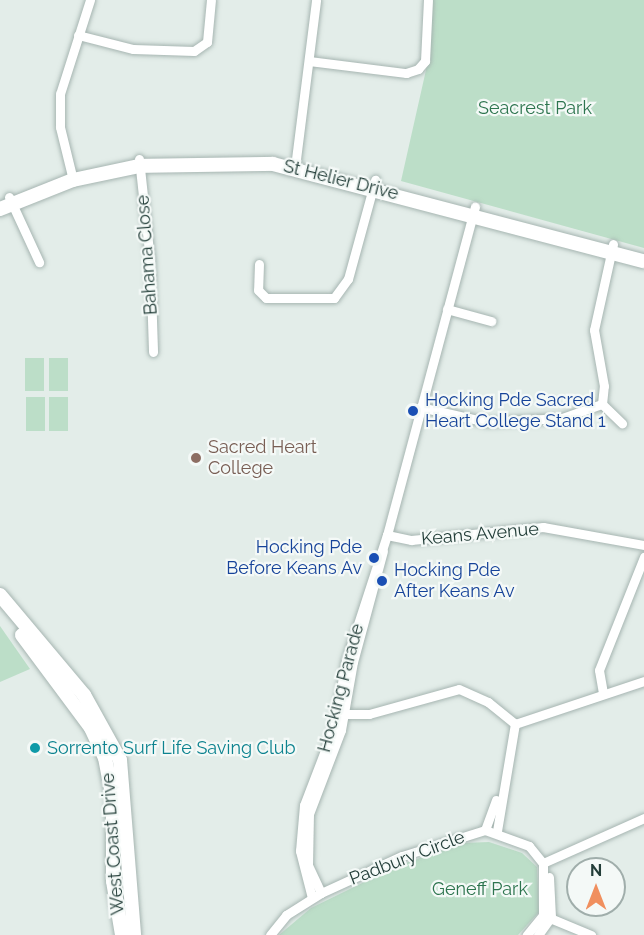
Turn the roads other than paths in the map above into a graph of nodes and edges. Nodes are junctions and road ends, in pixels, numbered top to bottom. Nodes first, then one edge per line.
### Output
1 (90, 0) edge
2 (212, 0) edge
3 (316, 0) edge
4 (428, 0) edge
5 (78, 35) junction
6 (309, 62) junction
7 (139, 162) junction
8 (295, 163) junction
9 (72, 177) junction
10 (374, 184) junction
11 (5, 203) edge
12 (474, 210) junction
13 (612, 248) junction
14 (644, 252) edge
15 (644, 261) edge
16 (39, 262) dead end
17 (259, 264) dead end
18 (447, 309) junction
19 (491, 321) dead end
20 (153, 352) dead end
21 (602, 404) junction
22 (420, 408) junction
23 (622, 423) dead end
24 (387, 535) junction
25 (644, 544) edge
26 (644, 557) edge
27 (0, 595) edge
28 (0, 605) edge
29 (644, 681) edge
30 (603, 693) junction
31 (341, 714) junction
32 (515, 724) junction
33 (500, 790) junction
34 (644, 818) edge
35 (485, 830) junction
36 (496, 831) junction
37 (544, 867) junction
38 (316, 896) junction
39 (547, 916) junction
40 (122, 935) edge
41 (134, 935) edge
42 (270, 935) edge
43 (527, 935) edge
44 (538, 935) edge
45 (591, 935) edge

1 - 5 street
2 - 5 street
3 - 6 street
4 - 6 street
5 - 9 street
6 - 8 street
7 - 8 main road, St Helier Drive
7 - 9 main road, St Helier Drive
7 - 20 street, Bahama Close
8 - 10 main road, St Helier Drive
9 - 11 main road, St Helier Drive
10 - 12 main road, St Helier Drive
10 - 17 street
11 - 16 street
12 - 13 main road, St Helier Drive
12 - 18 street, Hocking Parade
13 - 14 main road, St Helier Drive
13 - 15 main road, St Helier Drive
13 - 21 street
18 - 19 street
18 - 22 street, Hocking Parade
21 - 22 street
21 - 23 street
22 - 24 street, Hocking Parade
24 - 25 street, Keans Avenue
24 - 31 street, Hocking Parade
26 - 30 street
27 - 41 main road, West Coast Drive
28 - 40 main road, West Coast Drive
29 - 30 street
30 - 32 street
31 - 32 street
31 - 38 street, Hocking Parade
32 - 33 street
33 - 35 street
33 - 36 street
34 - 37 street
35 - 36 street, Padbury Circle
35 - 38 street, Padbury Circle
36 - 37 street, Padbury Circle
37 - 39 street
38 - 42 street, Padbury Circle
39 - 43 street
39 - 44 street
39 - 45 street

